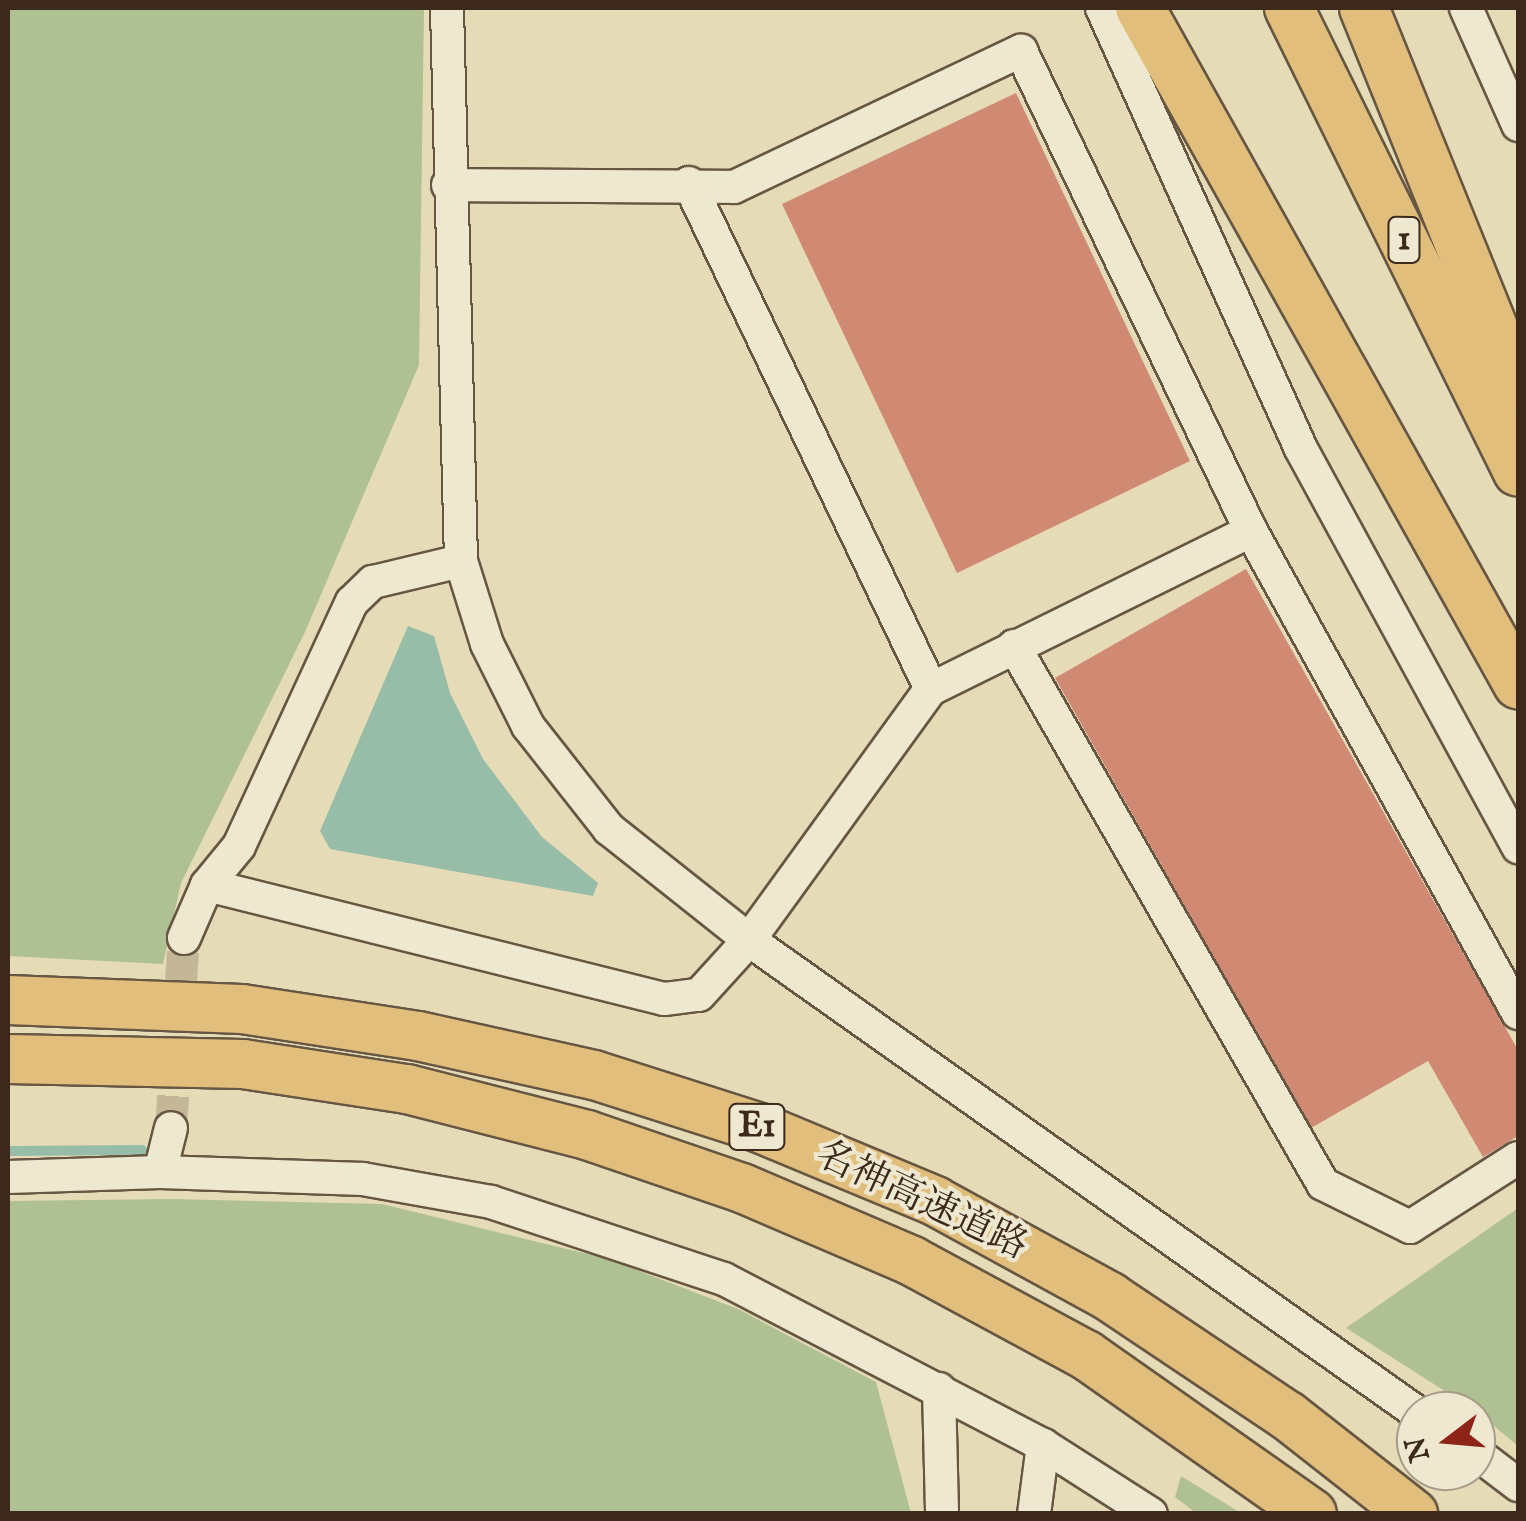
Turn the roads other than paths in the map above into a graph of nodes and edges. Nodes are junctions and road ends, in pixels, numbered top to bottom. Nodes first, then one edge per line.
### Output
1 (447, 8) edge
2 (1102, 8) edge
3 (1140, 8) edge
4 (1290, 8) edge
5 (1364, 8) edge
6 (1466, 8) edge
7 (1518, 125) edge
8 (689, 182) junction
9 (448, 185) junction
10 (1518, 389) edge
11 (1518, 472) edge
12 (1251, 532) junction
13 (461, 561) junction
14 (1014, 646) junction
15 (1518, 684) edge
16 (930, 689) junction
17 (1518, 847) edge
18 (207, 885) junction
19 (184, 938) tunnel mouth
20 (749, 940) junction
21 (8, 1000) edge
22 (1518, 1013) edge
23 (8, 1058) edge
24 (171, 1128) tunnel mouth
25 (1518, 1158) edge
26 (160, 1172) junction
27 (8, 1176) edge
28 (939, 1389) junction
29 (1396, 1398) edge
30 (1043, 1445) junction
31 (1496, 1468) edge
32 (1518, 1485) edge
33 (942, 1514) edge
34 (1034, 1514) edge
35 (1151, 1514) edge
36 (1312, 1514) edge
37 (1413, 1514) edge

1 - 9 street
2 - 17 street
3 - 15 highway
4 - 11 highway, 1
5 - 10 highway
6 - 7 street
8 - 9 street
8 - 12 street
8 - 16 street
9 - 13 street
12 - 14 street
12 - 22 street
13 - 18 street
13 - 20 street
14 - 16 street
14 - 25 street
16 - 20 street
18 - 19 street
18 - 20 street
20 - 29 street
21 - 37 highway, 名神高速道路 / E1
23 - 36 highway, 名神高速道路 / E1
24 - 26 street
26 - 27 street
26 - 28 street
28 - 30 street
28 - 33 street
30 - 34 street
30 - 35 street
31 - 32 street

